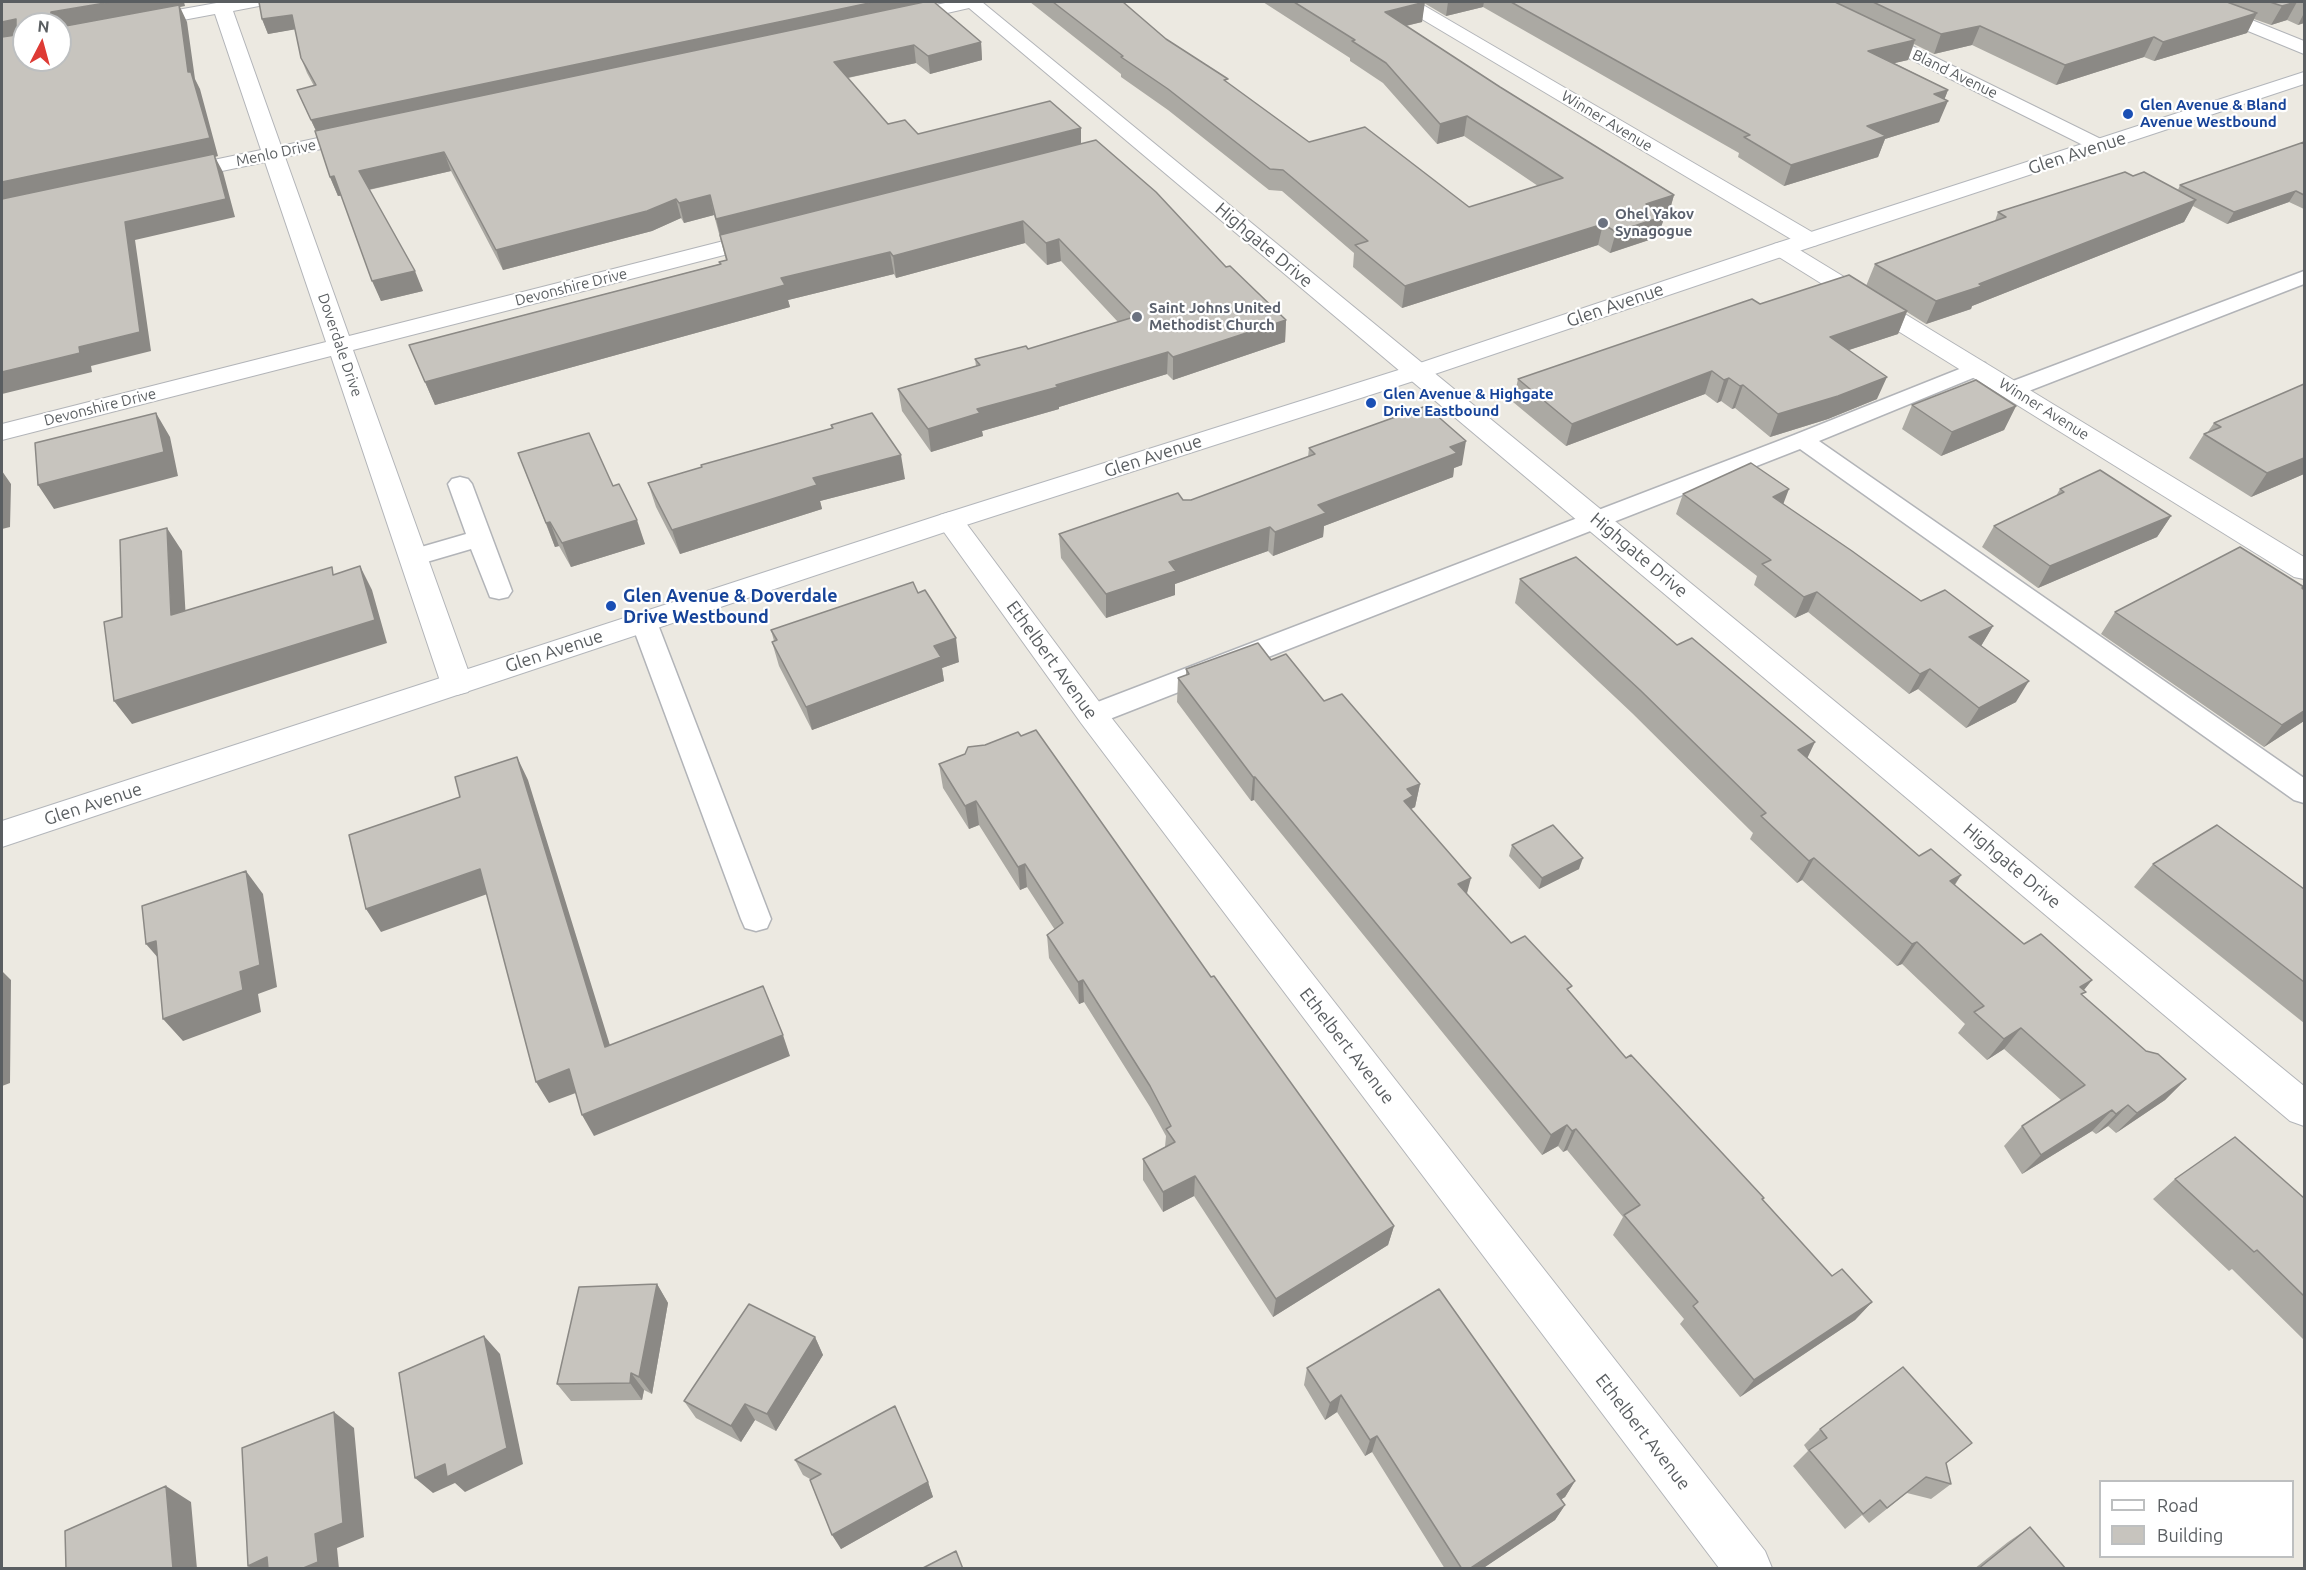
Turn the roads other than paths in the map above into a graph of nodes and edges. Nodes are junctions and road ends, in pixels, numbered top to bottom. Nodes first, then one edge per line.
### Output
1 (253, 2) edge
2 (973, 2) edge
3 (1406, 2) edge
4 (1810, 2) edge
5 (2193, 2) edge
6 (222, 7) junction
7 (880, 22) edge
8 (72, 35) edge
9 (2304, 48) edge
10 (2304, 78) edge
11 (378, 131) edge
12 (1140, 141) junction
13 (2100, 146) junction
14 (1117, 147) dead end
15 (273, 154) junction
16 (160, 178) edge
17 (792, 230) edge
18 (1809, 240) junction
19 (1782, 249) junction
20 (2304, 277) edge
21 (340, 346) junction
22 (1977, 368) junction
23 (1417, 372) junction
24 (2013, 389) junction
25 (2, 432) edge
26 (1802, 440) junction
27 (460, 484) dead end
28 (1596, 519) junction
29 (950, 521) junction
30 (480, 538) junction
31 (413, 558) junction
32 (2298, 558) edge
33 (499, 591) dead end
34 (644, 622) junction
35 (457, 684) junction
36 (1092, 715) junction
37 (2304, 792) edge
38 (2, 834) edge
39 (756, 919) dead end
40 (2304, 1109) edge
41 (1748, 1569) edge

1 - 6 street
2 - 7 street
2 - 12 street, Highgate Drive
3 - 18 street, Winner Avenue
4 - 13 street, Bland Avenue
5 - 9 street
6 - 8 street
6 - 15 street, Doverdale Drive
10 - 13 street, Glen Avenue
11 - 15 street, Menlo Drive
12 - 14 street
12 - 23 street, Highgate Drive
13 - 18 street, Glen Avenue
15 - 16 street, Menlo Drive
15 - 21 street, Doverdale Drive
17 - 21 street, Devonshire Drive
18 - 19 street, Glen Avenue
19 - 22 street, Winner Avenue
19 - 23 street, Glen Avenue
20 - 24 lane
21 - 25 street, Devonshire Drive
21 - 31 street, Doverdale Drive
22 - 24 street, Winner Avenue
22 - 26 lane
23 - 28 street, Highgate Drive
23 - 29 street, Glen Avenue
24 - 32 street, Winner Avenue
26 - 28 lane
26 - 37 lane
27 - 30 lane
28 - 36 lane
28 - 40 street, Highgate Drive
29 - 34 street, Glen Avenue
29 - 36 street, Ethelbert Avenue
30 - 31 lane
30 - 33 lane
31 - 35 street, Doverdale Drive
34 - 35 street, Glen Avenue
34 - 39 lane
35 - 38 street, Glen Avenue
36 - 41 street, Ethelbert Avenue

